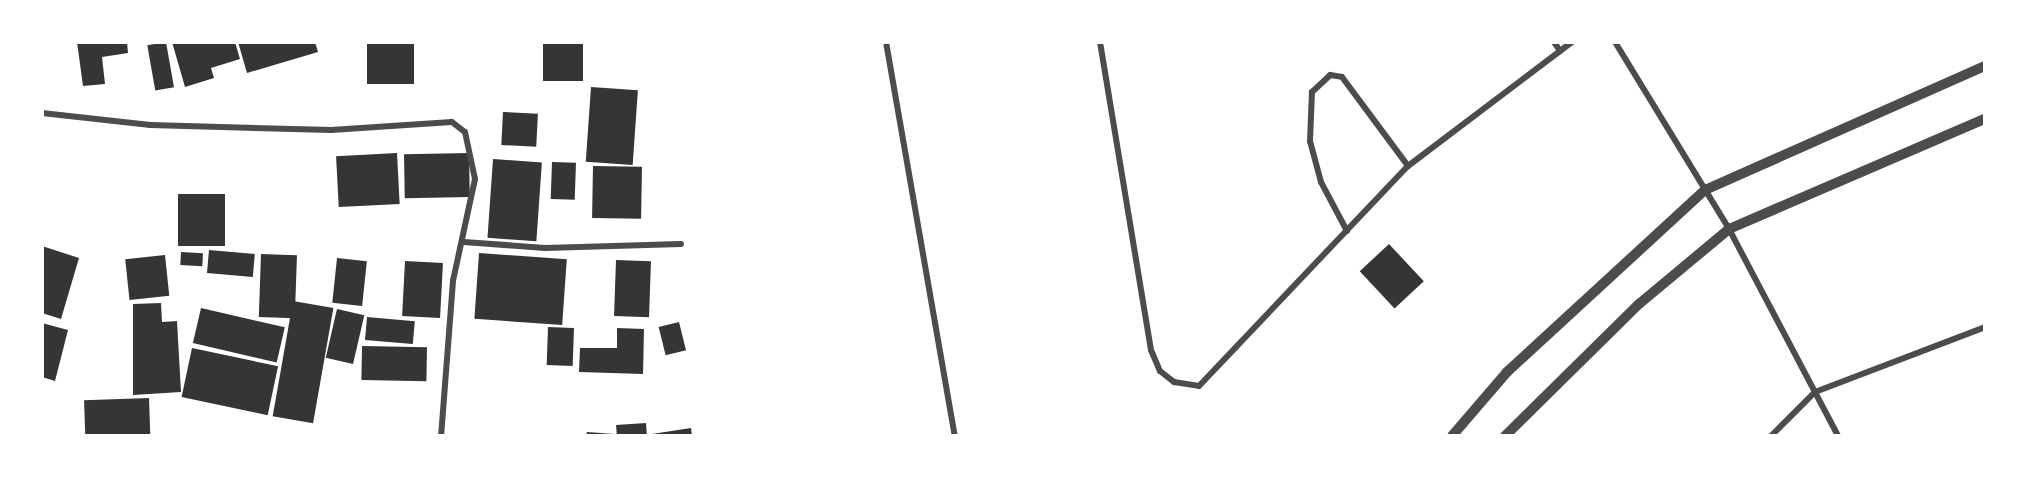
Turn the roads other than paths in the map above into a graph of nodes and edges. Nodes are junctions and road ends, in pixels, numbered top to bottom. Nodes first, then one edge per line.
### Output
1 (886, 42) edge
2 (1100, 42) edge
3 (1554, 42) edge
4 (1572, 42) edge
5 (1615, 42) edge
6 (1560, 51) junction
7 (1985, 66) edge
8 (42, 113) edge
9 (1985, 119) edge
10 (1408, 166) junction
11 (1704, 190) junction
12 (1729, 229) junction
13 (1347, 231) junction
14 (464, 242) junction
15 (681, 244) dead end
16 (1985, 327) edge
17 (1815, 392) junction
18 (441, 436) edge
19 (955, 436) edge
20 (1452, 436) edge
21 (1505, 436) edge
22 (1771, 436) edge
23 (1838, 436) edge

1 - 19 street
2 - 13 street
3 - 6 street
4 - 6 street
5 - 11 street
6 - 10 street
7 - 11 street
8 - 14 street
9 - 12 street
10 - 13 street
10 - 13 street
11 - 12 street
11 - 20 street
12 - 17 street
12 - 21 street
14 - 15 street
14 - 18 street
16 - 17 street
17 - 22 street
17 - 23 street

